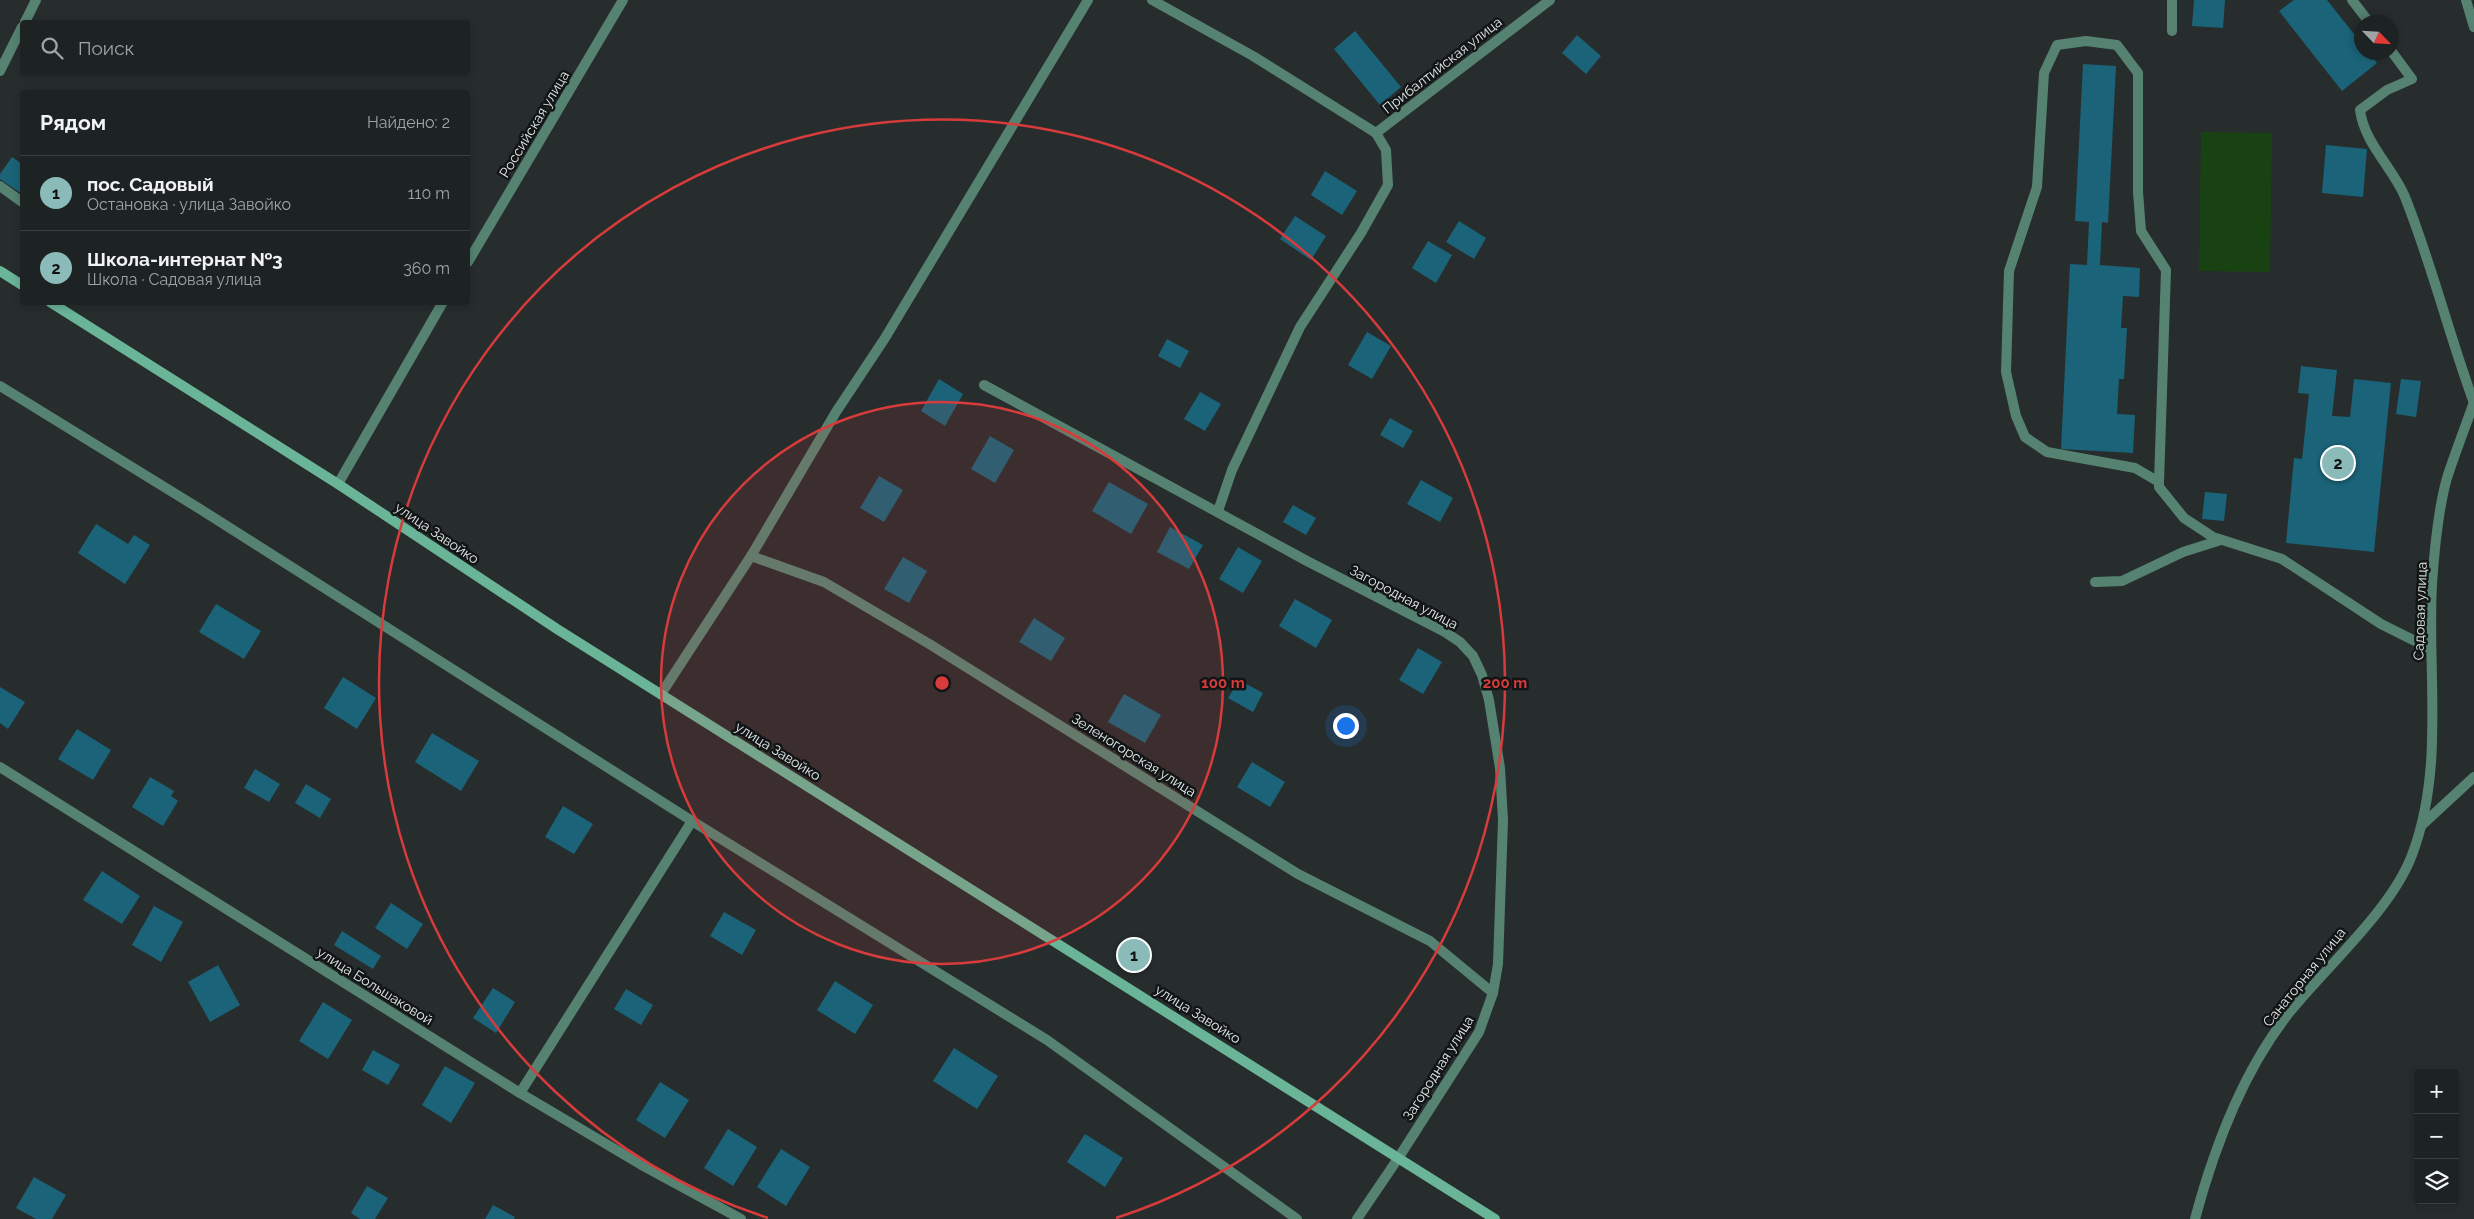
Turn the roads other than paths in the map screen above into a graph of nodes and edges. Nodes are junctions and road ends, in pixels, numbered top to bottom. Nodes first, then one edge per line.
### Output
1 (36, 0) edge
2 (623, 0) edge
3 (1088, 0) edge
4 (1152, 0) edge
5 (1550, 0) edge
6 (2172, 0) edge
7 (2352, 0) edge
8 (2466, 0) edge
9 (2364, 15) edge
10 (26, 20) edge
11 (2474, 27) edge
12 (20, 31) edge
13 (2172, 31) dead end
14 (2398, 60) edge
15 (0, 71) edge
16 (1376, 133) junction
17 (0, 186) edge
18 (20, 201) edge
19 (470, 259) edge
20 (0, 271) edge
21 (20, 284) edge
22 (441, 305) edge
23 (61, 306) edge
24 (984, 384) dead end
25 (0, 386) edge
26 (2474, 403) edge
27 (2159, 482) junction
28 (338, 484) junction
29 (1218, 511) junction
30 (2221, 540) junction
31 (751, 556) junction
32 (2095, 582) dead end
33 (2431, 649) junction
34 (661, 694) junction
35 (0, 767) edge
36 (2474, 778) edge
37 (692, 821) junction
38 (2422, 825) junction
39 (1493, 993) junction
40 (520, 1093) junction
41 (1399, 1157) junction
42 (741, 1219) edge
43 (1296, 1219) edge
44 (1357, 1219) edge
45 (1495, 1219) edge
46 (2195, 1219) edge

1 - 10 street
2 - 19 street, Российская улица
3 - 31 street
4 - 16 street
5 - 16 street, Прибалтийская улица
6 - 13 street
7 - 9 street
8 - 11 street
12 - 15 street
14 - 26 street
16 - 29 street
17 - 18 street
20 - 21 main road
22 - 28 street
23 - 28 main road, улица Завойко
24 - 29 street, Загородная улица
25 - 37 street
26 - 33 street, Садовая улица
27 - 27 street
27 - 30 street
28 - 34 main road, улица Завойко
29 - 39 street, Загородная улица
30 - 32 street
30 - 33 street
31 - 34 street
31 - 39 street, Зеленогорская улица
33 - 38 street, Садовая улица
34 - 41 main road, улица Завойко
35 - 40 street, улица Большаковой
36 - 38 street
37 - 40 street
37 - 43 street
38 - 46 street, Санаторная улица
39 - 41 street, Загородная улица
40 - 42 street, улица Большаковой
41 - 44 street, Загородная улица
41 - 45 main road, улица Завойко

